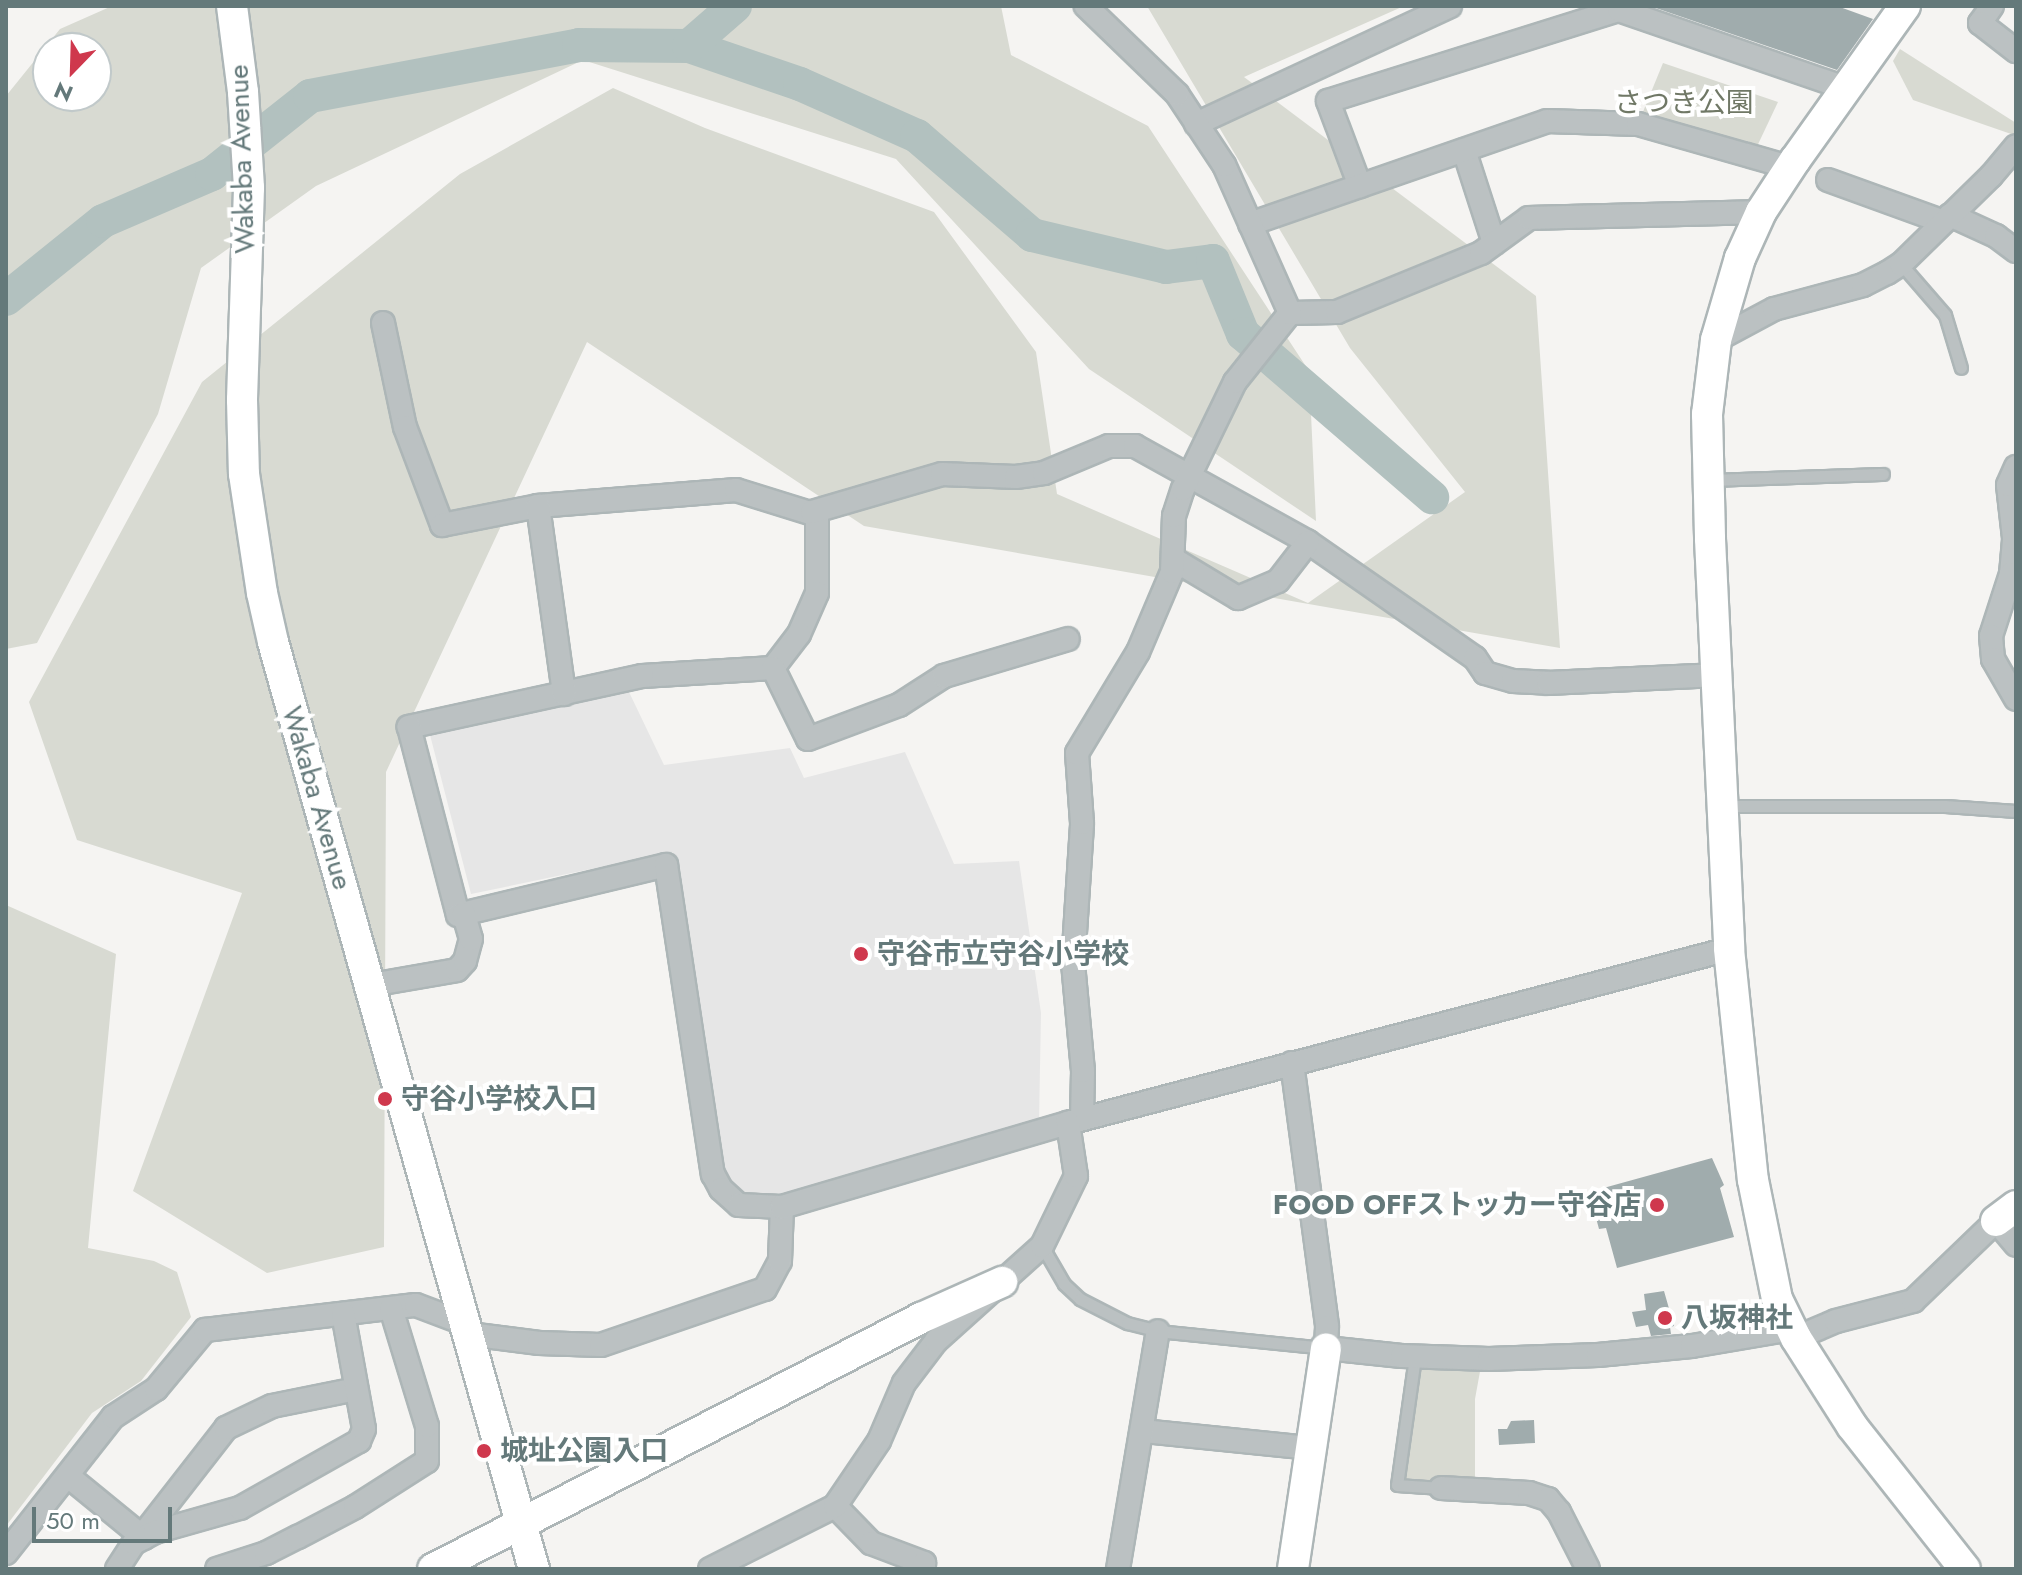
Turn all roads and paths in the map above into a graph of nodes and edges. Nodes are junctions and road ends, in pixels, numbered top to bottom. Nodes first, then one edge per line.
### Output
1 (232, 6) edge
2 (1086, 6) edge
3 (1450, 6) edge
4 (1905, 6) edge
5 (1992, 6) edge
6 (2016, 51) edge
7 (1846, 88) junction
8 (1196, 124) junction
9 (2016, 146) edge
10 (1464, 150) junction
11 (1789, 167) dead end
12 (1828, 180) dead end
13 (1360, 186) junction
14 (1761, 212) junction
15 (1947, 219) junction
16 (1250, 224) junction
17 (1494, 243) junction
18 (2016, 251) edge
19 (1901, 264) junction
20 (1290, 313) junction
21 (383, 323) dead end
22 (1716, 340) junction
23 (1961, 368) dead end
24 (2016, 467) edge
25 (1883, 474) dead end
26 (1190, 478) junction
27 (1708, 480) junction
28 (2012, 501) edge
29 (538, 506) junction
30 (812, 512) junction
31 (1308, 542) junction
32 (1173, 559) junction
33 (2014, 574) edge
34 (1068, 639) dead end
35 (773, 668) junction
36 (1718, 675) junction
37 (564, 694) junction
38 (2016, 699) edge
39 (1724, 806) junction
40 (2016, 811) edge
41 (464, 914) junction
42 (1729, 949) junction
43 (371, 985) junction
44 (1292, 1063) junction
45 (1075, 1121) junction
46 (782, 1207) junction
47 (2006, 1214) edge
48 (2016, 1245) edge
49 (1042, 1246) junction
50 (1002, 1282) junction
51 (391, 1308) junction
52 (343, 1314) junction
53 (468, 1329) junction
54 (1158, 1331) junction
55 (1794, 1334) junction
56 (1326, 1348) junction
57 (1415, 1357) junction
58 (356, 1389) junction
59 (1143, 1431) junction
60 (1310, 1448) junction
61 (68, 1476) junction
62 (1441, 1488) joint
63 (835, 1506) junction
64 (520, 1522) junction
65 (143, 1537) junction
66 (6, 1553) edge
67 (754, 1558) edge
68 (117, 1569) edge
69 (217, 1569) edge
70 (433, 1569) edge
71 (534, 1569) edge
72 (710, 1569) edge
73 (924, 1569) edge
74 (1118, 1569) edge
75 (1293, 1569) edge
76 (1588, 1569) edge
77 (1965, 1569) edge

1 - 43 street, Wakaba Avenue
2 - 8 street
3 - 8 street
4 - 7 street
5 - 6 street
7 - 13 street
7 - 14 street
8 - 16 street
9 - 15 street
10 - 11 street
10 - 13 street
10 - 17 street
12 - 15 street
13 - 16 street
14 - 17 street
14 - 22 street
15 - 18 street
15 - 19 street
16 - 20 street
17 - 20 street
19 - 22 street
19 - 23 lane
20 - 26 street
21 - 29 street
22 - 27 street
24 - 28 street
25 - 27 lane
26 - 30 street
26 - 31 street
26 - 32 street
27 - 36 street
28 - 33 street
29 - 30 street
29 - 37 street
30 - 35 street
31 - 32 street
31 - 36 street
32 - 45 street
33 - 38 street
34 - 35 street
35 - 37 street
36 - 39 street
37 - 41 street
39 - 40 lane
39 - 42 street
41 - 43 street
41 - 46 street
42 - 44 street
42 - 55 street
43 - 53 street, Wakaba Avenue
44 - 45 street
44 - 56 street
45 - 46 street
45 - 49 street
46 - 53 street
47 - 48 street
47 - 55 street
49 - 50 street
49 - 54 lane
50 - 63 street
50 - 64 street
51 - 52 street
51 - 53 street
51 - 69 street
52 - 58 street
52 - 61 street
53 - 64 street, Wakaba Avenue
54 - 56 lane
54 - 59 street
55 - 57 street
55 - 77 street
56 - 57 street
56 - 60 street
57 - 62 lane
58 - 65 street
58 - 65 street
59 - 60 street
59 - 74 street
60 - 75 street
61 - 65 street
61 - 66 street
62 - 76 street
63 - 67 street
63 - 73 street
64 - 70 street
64 - 71 street, Wakaba Avenue
65 - 68 street
67 - 72 street

